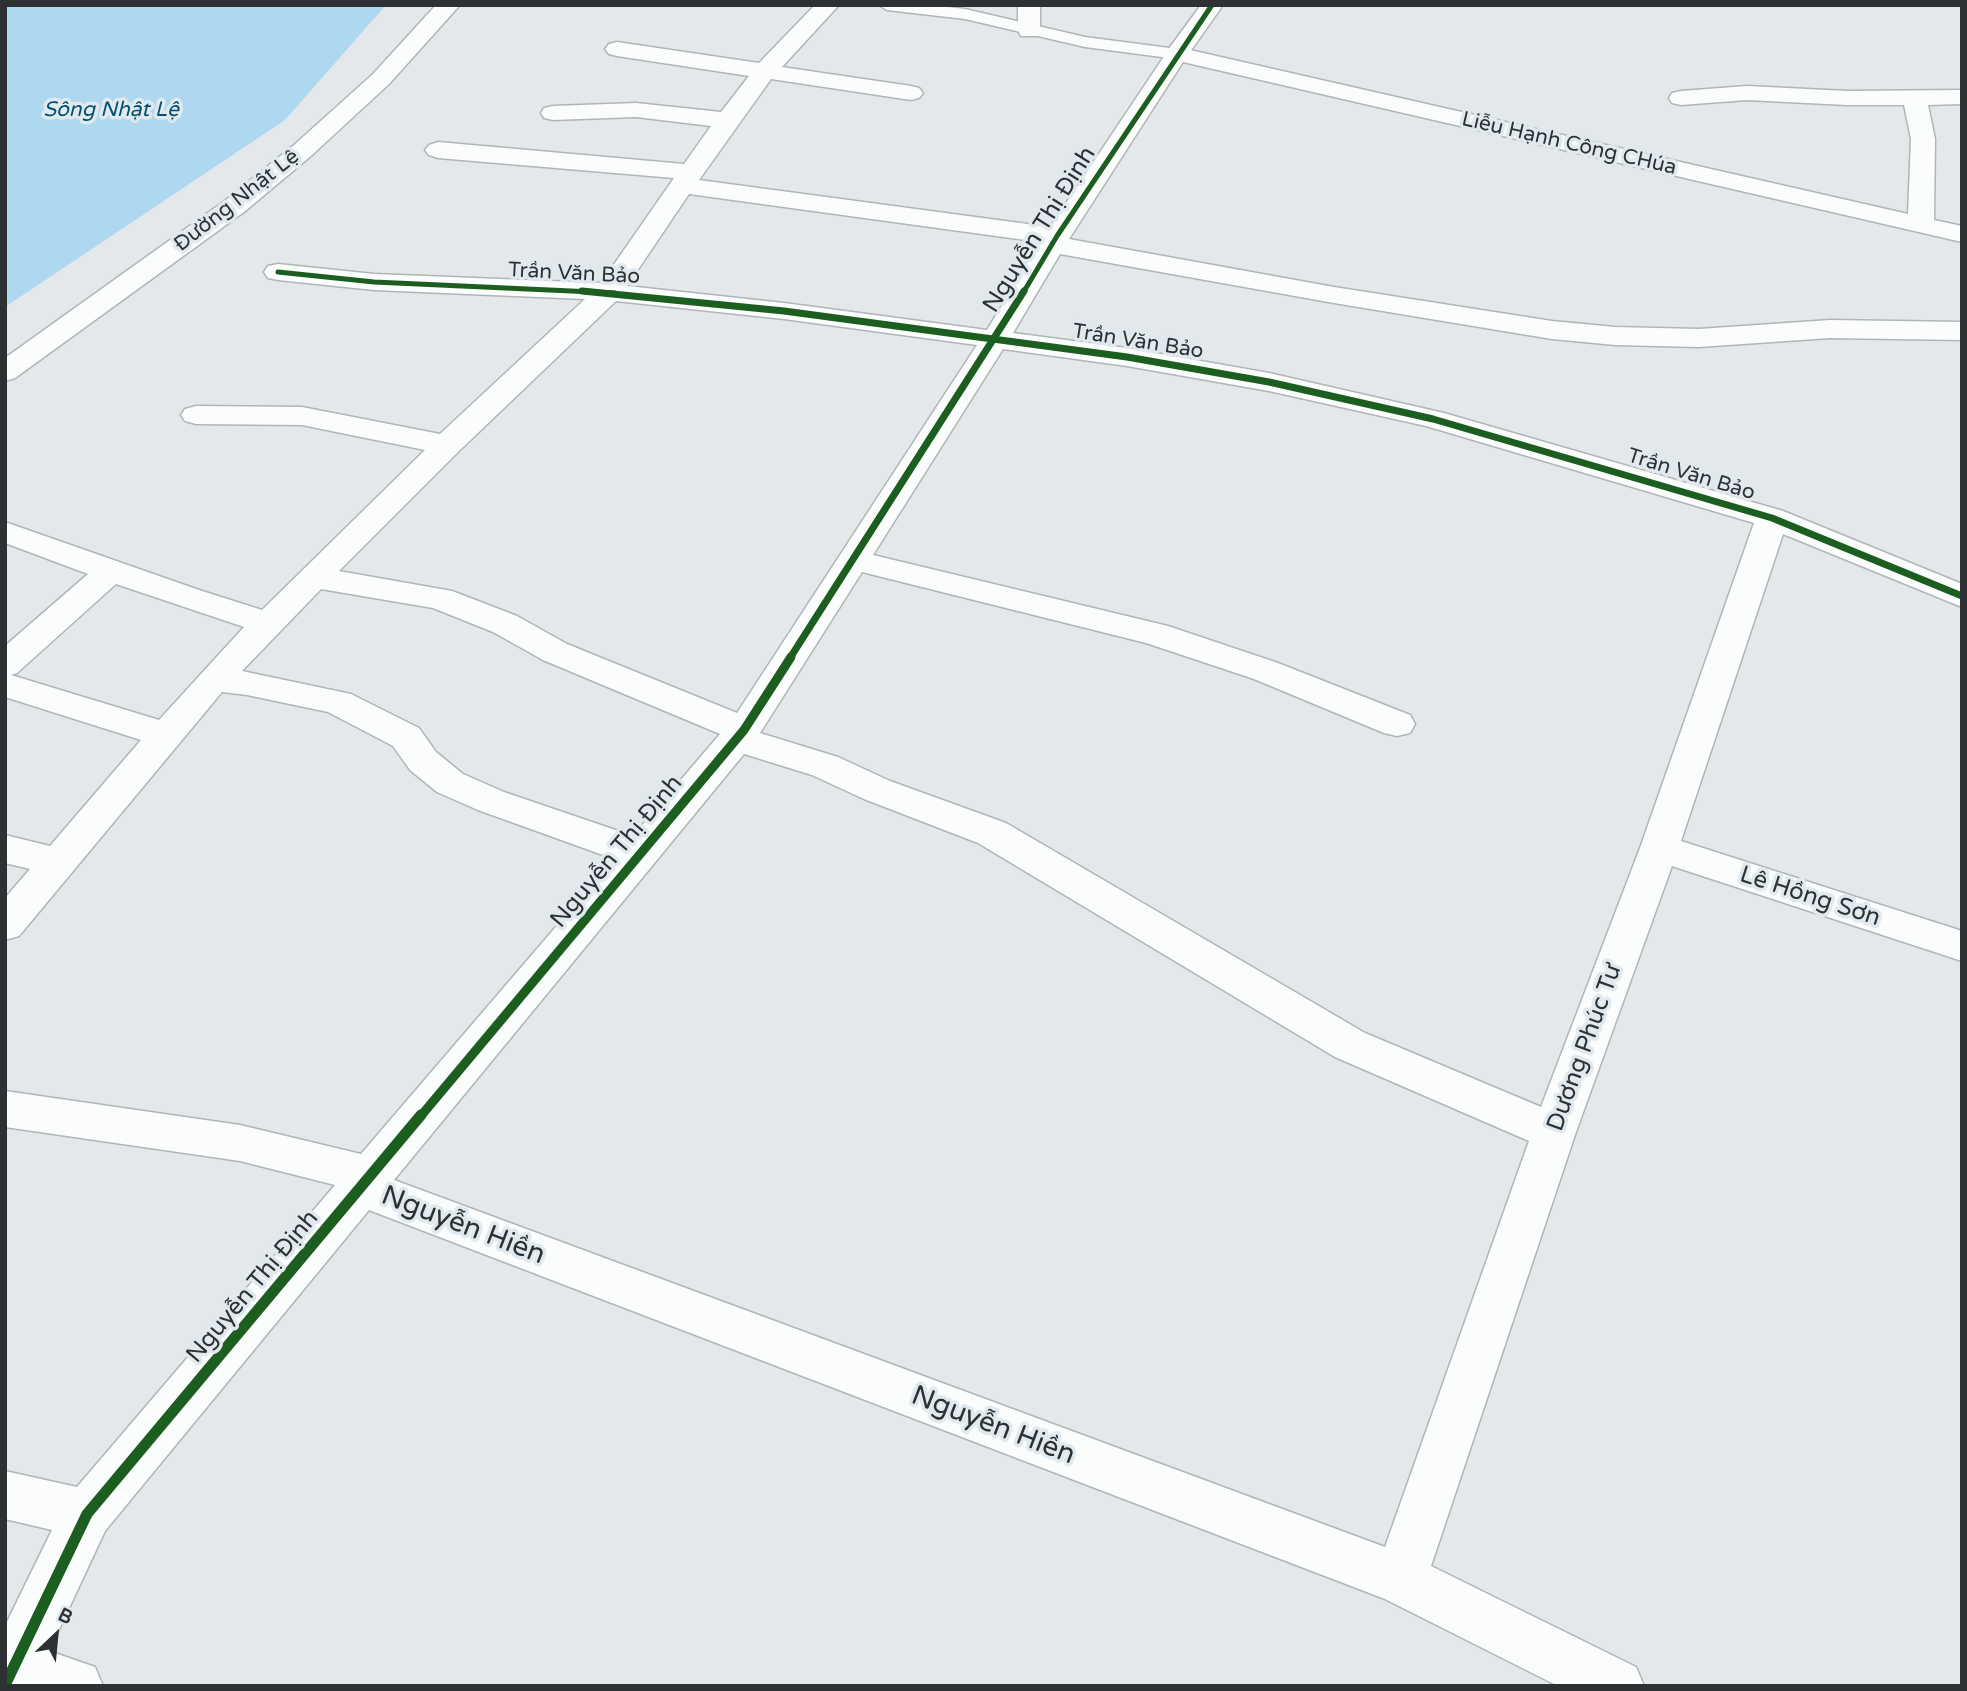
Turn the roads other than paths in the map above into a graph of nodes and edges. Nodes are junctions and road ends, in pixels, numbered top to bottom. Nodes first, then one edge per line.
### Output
1 (449, 5) edge
2 (828, 5) edge
3 (887, 5) edge
4 (1028, 5) edge
5 (1212, 5) edge
6 (1029, 31) junction
7 (617, 49) dead end
8 (1177, 54) junction
9 (766, 69) junction
10 (911, 93) dead end
11 (1914, 96) junction
12 (1962, 97) edge
13 (1681, 98) dead end
14 (553, 113) dead end
15 (727, 120) junction
16 (438, 150) dead end
17 (685, 179) junction
18 (1921, 224) junction
19 (1962, 234) edge
20 (1055, 240) junction
21 (278, 272) dead end
22 (609, 292) junction
23 (1962, 331) edge
24 (996, 338) junction
25 (5, 372) edge
26 (196, 415) dead end
27 (447, 445) junction
28 (1772, 518) junction
29 (5, 532) edge
30 (853, 560) junction
31 (111, 570) junction
32 (316, 578) junction
33 (1962, 596) edge
34 (268, 622) junction
35 (5, 665) edge
36 (213, 680) junction
37 (5, 685) edge
38 (1397, 724) dead end
39 (741, 734) junction
40 (168, 736) junction
41 (1659, 848) junction
42 (5, 849) edge
43 (642, 855) junction
44 (59, 862) junction
45 (5, 925) edge
46 (1962, 946) edge
47 (5, 1109) edge
48 (1554, 1132) junction
49 (364, 1182) junction
50 (5, 1495) edge
51 (87, 1514) junction
52 (1400, 1579) junction
53 (10, 1677) edge
54 (76, 1686) edge
55 (1617, 1686) edge

1 - 25 street, Đường Nhật Lệ
2 - 9 street
3 - 6 lane
4 - 6 street
5 - 8 street, Nguyễn Thị Định
6 - 8 lane
7 - 9 street
8 - 18 street, Liễu Hạnh Công CHúa
8 - 20 street, Nguyễn Thị Định
9 - 10 street
9 - 15 street
11 - 12 street
11 - 13 street
11 - 18 street
14 - 15 street
15 - 17 street
16 - 17 street
17 - 20 street
17 - 22 street
18 - 19 street, Liễu Hạnh Công CHúa
20 - 23 street
20 - 24 street, Nguyễn Thị Định
21 - 22 street, Trần Văn Bảo
22 - 24 street, Trần Văn Bảo
22 - 27 street
24 - 28 street, Trần Văn Bảo
24 - 30 street, Nguyễn Thị Định
26 - 27 street
27 - 32 street
28 - 33 street, Trần Văn Bảo
28 - 41 street, Dương Phúc Tư
29 - 31 street
30 - 38 street
30 - 39 street, Nguyễn Thị Định
31 - 34 street
31 - 35 street
32 - 34 street
32 - 39 street
34 - 36 street
36 - 40 street
36 - 43 street
37 - 40 street
39 - 43 street, Nguyễn Thị Định
39 - 48 street
40 - 44 street
41 - 46 street, Lê Hồng Sơn
41 - 48 street, Dương Phúc Tư
42 - 44 street
43 - 49 street, Nguyễn Thị Định
44 - 45 street
47 - 49 street, Nguyễn Hiền
48 - 52 street, Dương Phúc Tư
49 - 51 street, Nguyễn Thị Định
49 - 52 street, Nguyễn Hiền
50 - 51 street
51 - 53 street, Nguyễn Thị Định
52 - 55 street, Nguyễn Hiền
53 - 54 street

